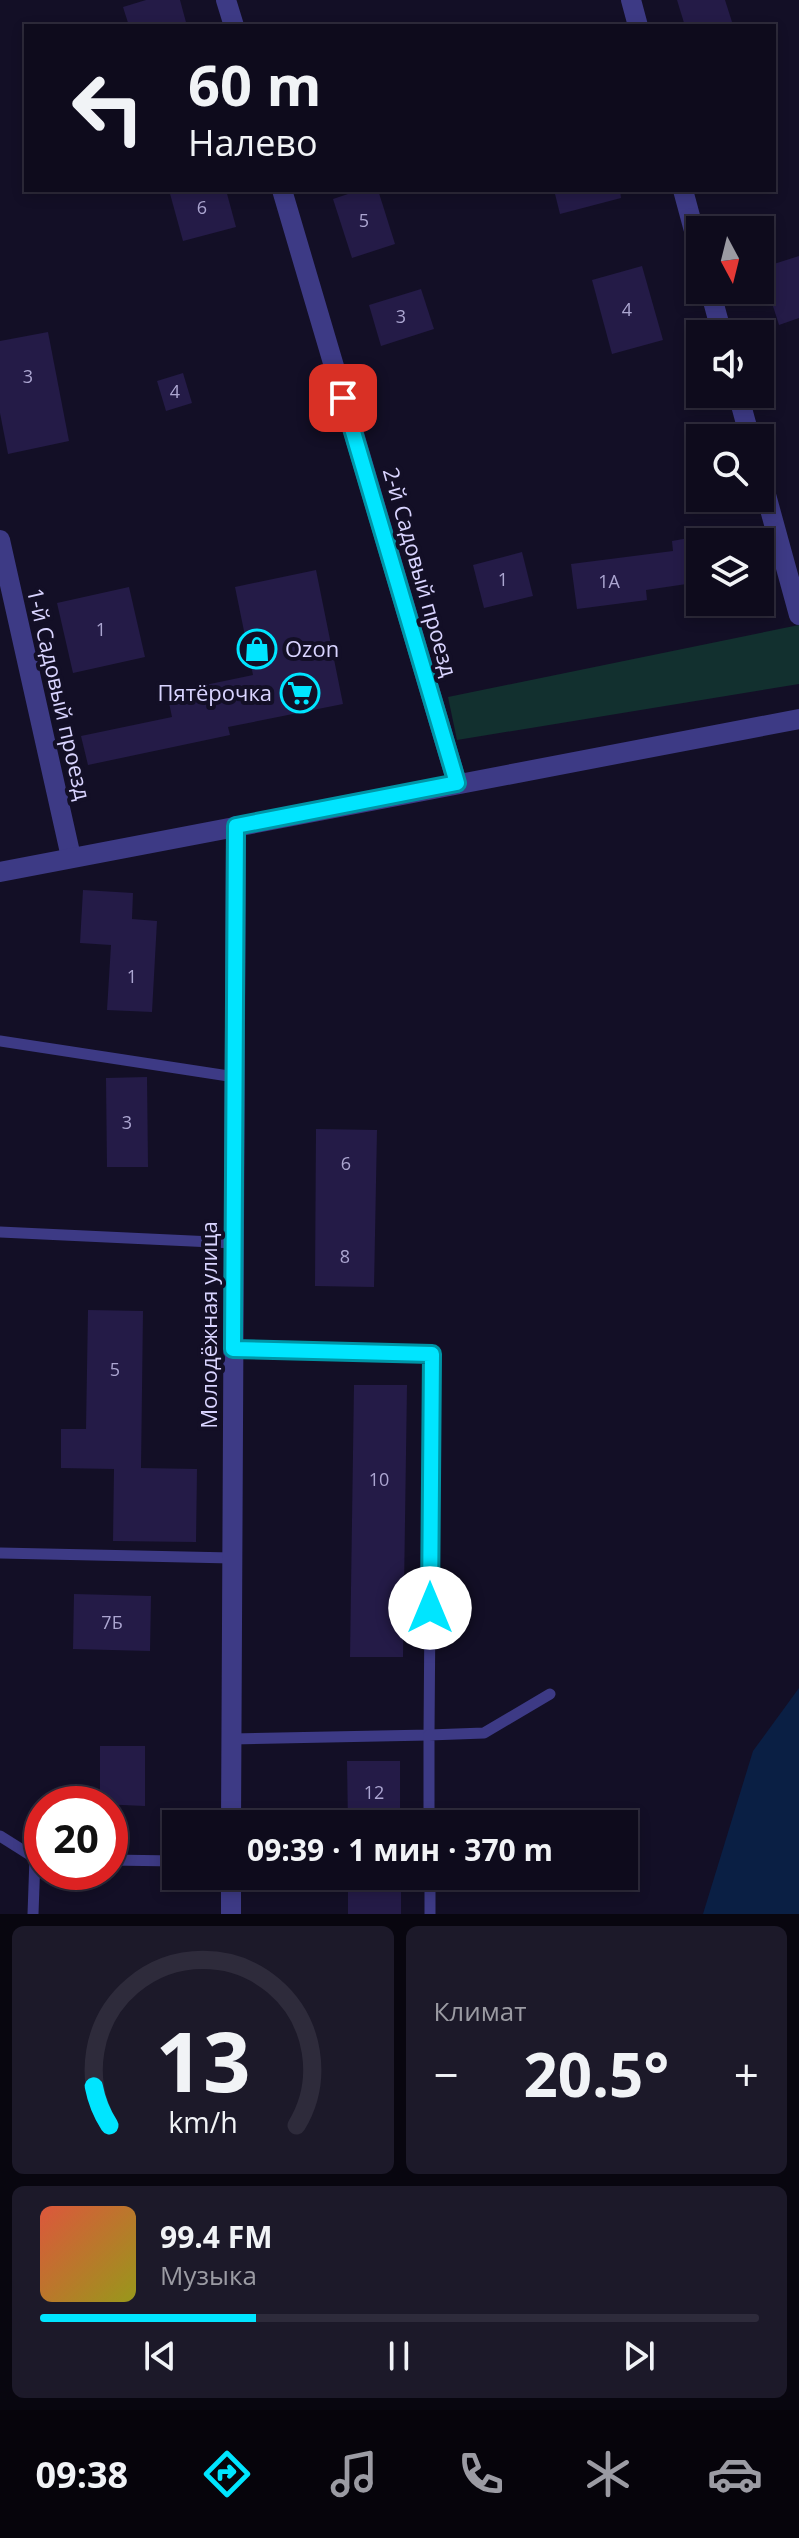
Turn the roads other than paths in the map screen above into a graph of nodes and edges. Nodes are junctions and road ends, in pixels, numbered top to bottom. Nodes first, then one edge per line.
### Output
1 (226, 0) edge
2 (631, 0) edge
3 (233, 24) edge
4 (637, 24) edge
5 (283, 192) edge
6 (684, 192) edge
7 (690, 216) edge
8 (771, 512) edge
9 (0, 540) edge
10 (799, 615) edge
11 (799, 719) edge
12 (457, 783) junction
13 (236, 826) junction
14 (71, 857) junction
15 (0, 872) edge
16 (0, 1041) edge
17 (235, 1077) junction
18 (0, 1232) edge
19 (234, 1243) junction
20 (233, 1349) junction
21 (0, 1553) edge
22 (232, 1558) junction
23 (550, 1694) dead end
24 (429, 1735) junction
25 (232, 1739) junction
26 (231, 1810) edge
27 (429, 1810) edge
28 (0, 1836) edge
29 (24, 1850) edge
30 (128, 1860) edge
31 (162, 1861) edge
32 (35, 1890) edge
33 (231, 1890) edge
34 (430, 1890) edge
35 (33, 1914) edge
36 (231, 1914) edge
37 (430, 1914) edge

1 - 3 street
2 - 4 street
5 - 12 street, 2-й Садовый проезд
6 - 7 street
8 - 10 street
9 - 14 street, 1-й Садовый проезд
11 - 12 street
12 - 13 street
13 - 14 street
13 - 17 street, Молодёжная улица
14 - 15 street
16 - 17 lane
17 - 19 street, Молодёжная улица
18 - 19 lane
19 - 20 street, Молодёжная улица
20 - 22 street, Молодёжная улица
20 - 24 lane
21 - 22 lane
22 - 25 street, Молодёжная улица
23 - 24 lane
24 - 25 lane
24 - 27 lane
25 - 26 street, Молодёжная улица
28 - 29 lane
30 - 31 lane
32 - 35 lane
33 - 36 street
34 - 37 lane

